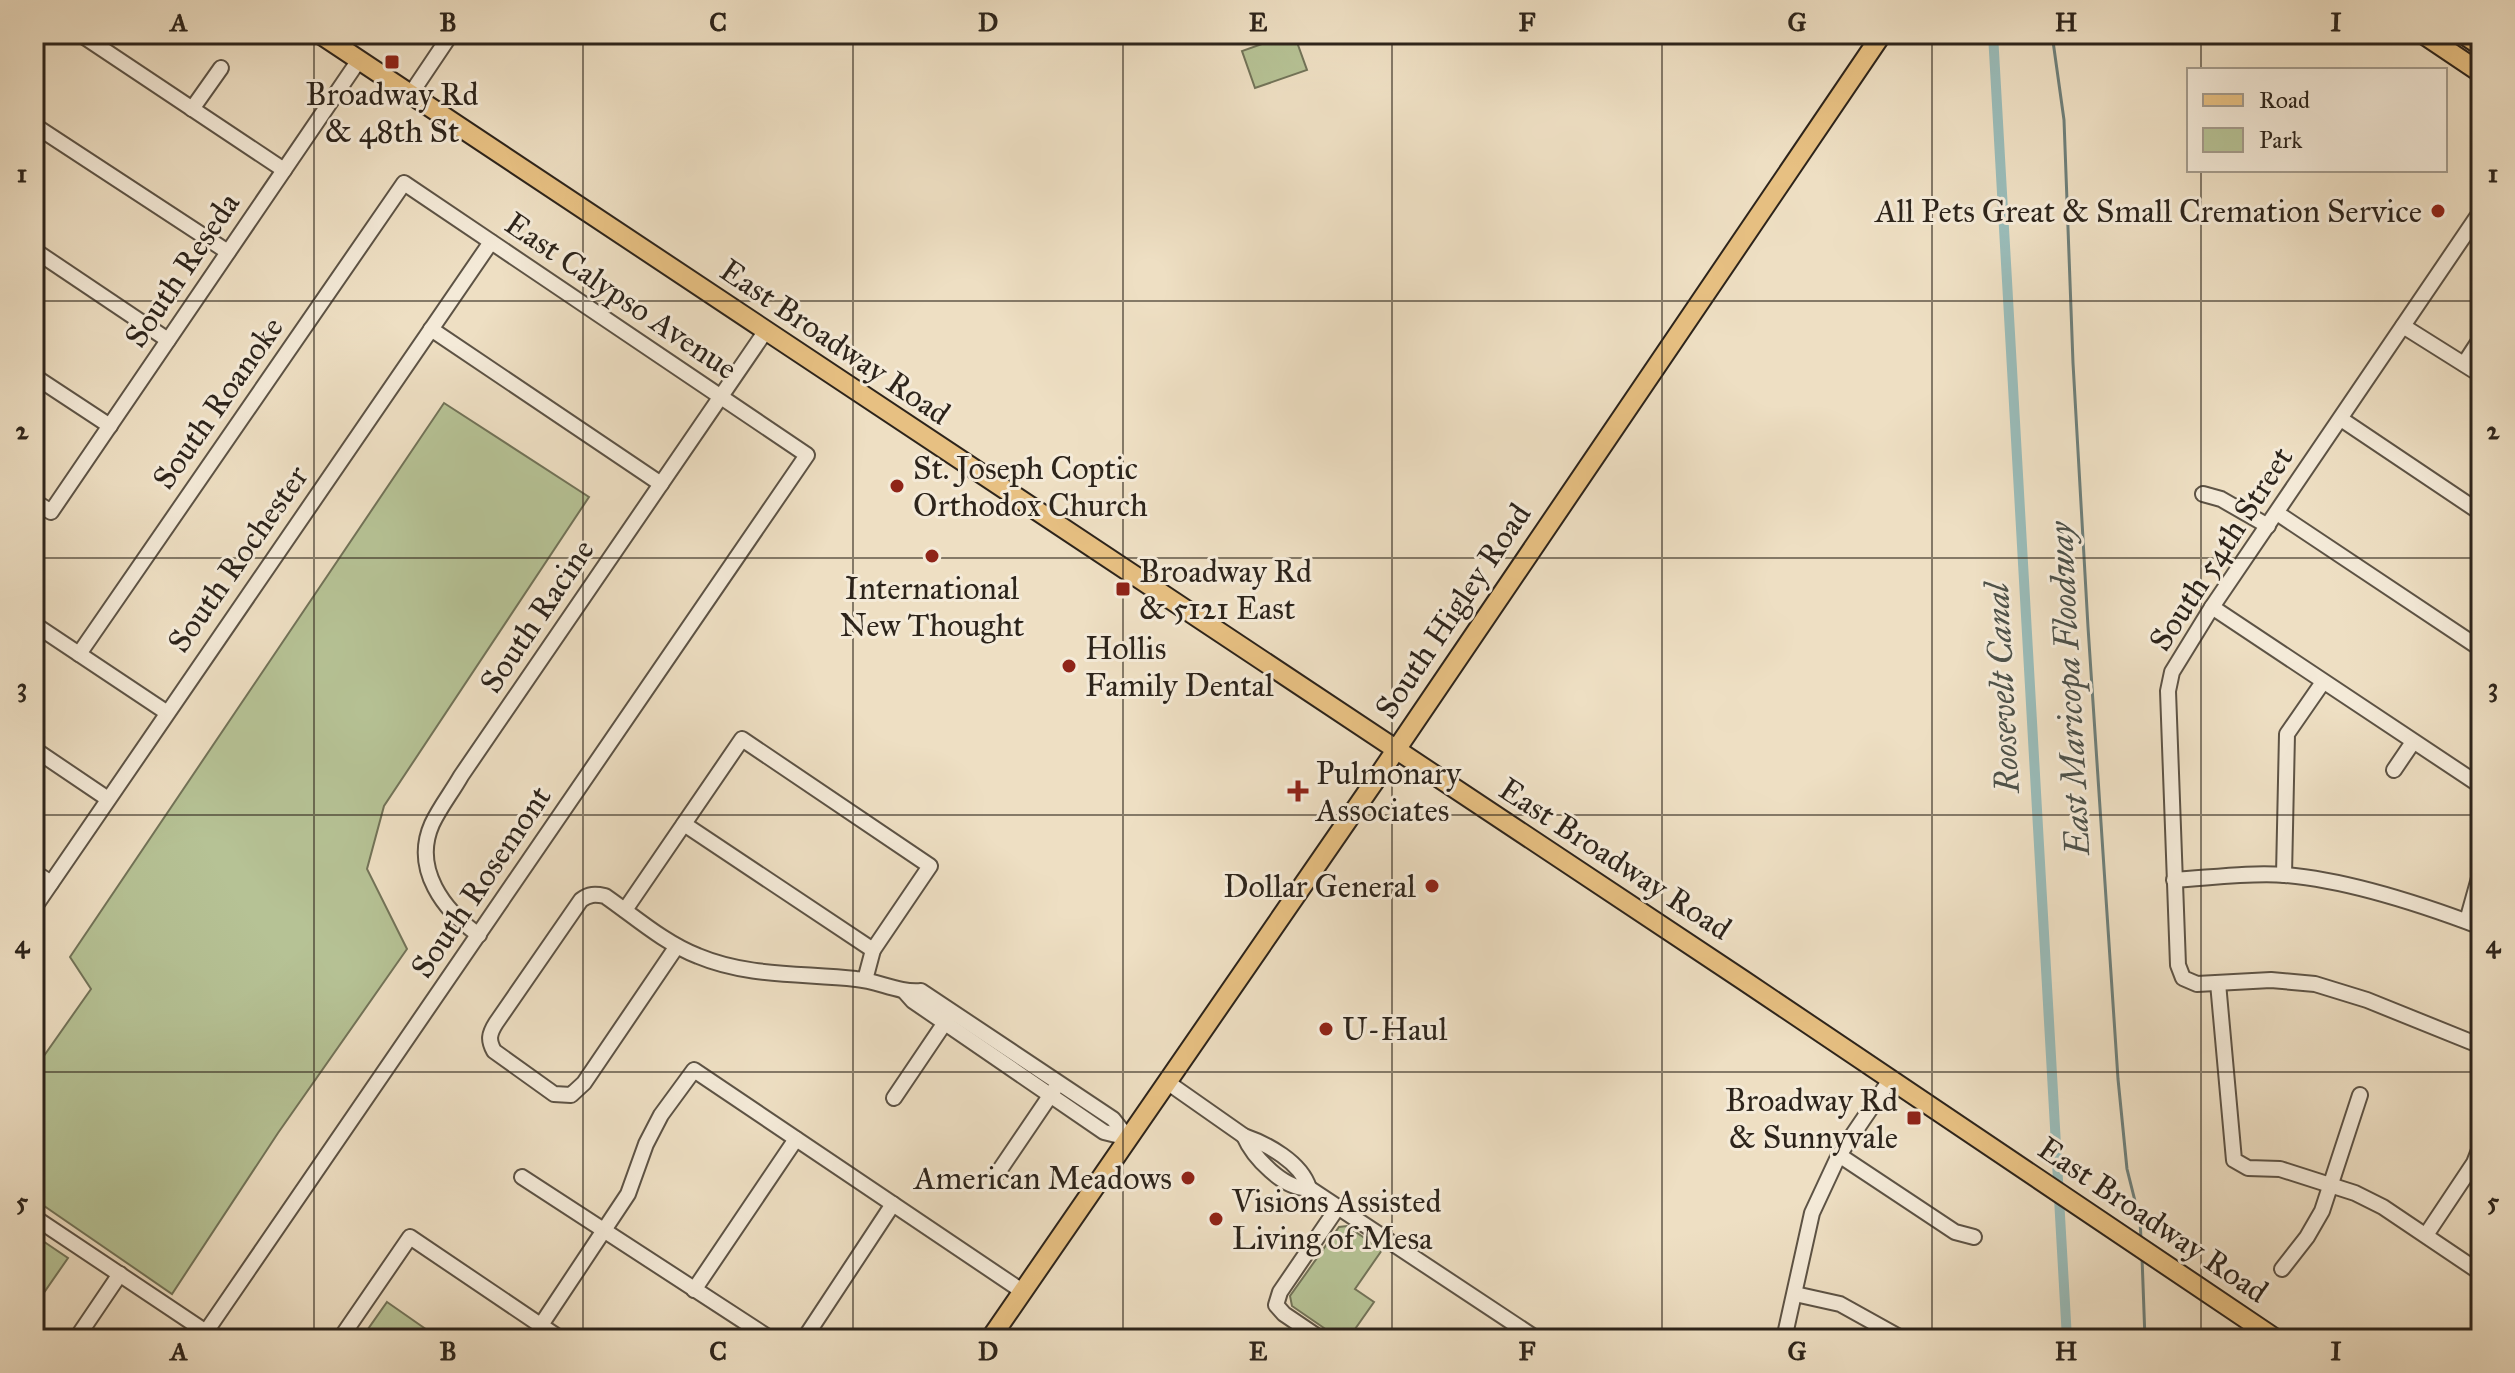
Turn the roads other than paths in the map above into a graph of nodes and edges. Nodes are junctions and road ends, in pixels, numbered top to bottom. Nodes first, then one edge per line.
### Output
1 (80, 34) edge
2 (320, 34) edge
3 (451, 34) edge
4 (1882, 34) edge
5 (2423, 34) edge
6 (2463, 34) edge
7 (101, 40) edge
8 (2481, 46) edge
9 (359, 60) junction
10 (221, 68) dead end
11 (2481, 73) edge
12 (410, 95) junction
13 (192, 109) junction
14 (34, 125) edge
15 (284, 170) junction
16 (404, 183) joint
17 (2481, 211) edge
18 (491, 242) junction
19 (34, 250) edge
20 (228, 252) junction
21 (2403, 326) junction
22 (431, 329) junction
23 (765, 332) junction
24 (2481, 338) edge
25 (168, 340) junction
26 (2464, 364) junction
27 (2481, 375) edge
28 (34, 376) edge
29 (720, 398) junction
30 (2341, 419) junction
31 (110, 426) junction
32 (807, 455) joint
33 (661, 484) junction
34 (2203, 494) dead end
35 (34, 501) edge
36 (2277, 513) junction
37 (2481, 513) edge
38 (2268, 526) junction
39 (2212, 607) junction
40 (34, 624) edge
41 (2481, 649) edge
42 (79, 654) junction
43 (2323, 682) junction
44 (166, 712) junction
45 (2413, 742) junction
46 (34, 749) edge
47 (1395, 750) junction
48 (2394, 770) dead end
49 (2481, 786) edge
50 (108, 799) junction
51 (684, 824) junction
52 (2481, 871) edge
53 (34, 872) edge
54 (2284, 875) junction
55 (2174, 880) junction
56 (51, 883) junction
57 (34, 908) edge
58 (625, 910) junction
59 (2474, 924) edge
60 (479, 935) junction
61 (677, 946) junction
62 (873, 950) junction
63 (865, 980) junction
64 (2218, 983) junction
65 (948, 1017) junction
66 (2481, 1046) edge
67 (1890, 1080) junction
68 (1167, 1082) junction
69 (1059, 1083) junction
70 (2360, 1095) dead end
71 (1050, 1096) junction
72 (894, 1098) dead end
73 (1128, 1138) junction
74 (796, 1139) junction
75 (2481, 1145) edge
76 (1839, 1155) junction
77 (997, 1174) dead end
78 (522, 1177) dead end
79 (2331, 1184) junction
80 (893, 1204) junction
81 (1338, 1207) junction
82 (34, 1217) edge
83 (605, 1231) junction
84 (2426, 1235) junction
85 (1974, 1237) dead end
86 (2282, 1269) dead end
87 (2481, 1273) edge
88 (120, 1274) junction
89 (694, 1290) junction
90 (1022, 1291) junction
91 (1795, 1294) junction
92 (541, 1325) junction
93 (204, 1336) edge
94 (76, 1339) edge
95 (340, 1339) edge
96 (561, 1339) edge
97 (771, 1339) edge
98 (804, 1339) edge
99 (990, 1339) edge
100 (1321, 1339) edge
101 (1537, 1339) edge
102 (1784, 1339) edge
103 (1903, 1339) edge
104 (2276, 1339) edge

1 - 7 street
2 - 9 main road, East Broadway Road
3 - 12 street
4 - 47 main road, South Higley Road
5 - 11 main road
6 - 8 main road
7 - 13 street
9 - 12 main road, East Broadway Road
9 - 15 street, South Reseda
10 - 13 street
12 - 23 main road, East Broadway Road
13 - 15 street
14 - 20 street
15 - 20 street, South Reseda
16 - 18 street, East Calypso Avenue
16 - 42 street, South Roanoke
17 - 21 street, South 54th Street
18 - 22 street, South Rochester
18 - 29 street, East Calypso Avenue
19 - 25 street
20 - 25 street, South Reseda
21 - 26 street
21 - 30 street, South 54th Street
22 - 33 street
22 - 44 street, South Rochester
23 - 29 street, South Racine
23 - 47 main road, East Broadway Road
24 - 26 street
25 - 31 street, South Reseda
26 - 27 street
28 - 31 street
29 - 32 street, East Calypso Avenue
29 - 33 street, South Racine
30 - 36 street, South 54th Street
30 - 37 street
31 - 35 street, South Reseda
32 - 60 street, South Rosemont
33 - 60 street, South Racine
34 - 38 street
36 - 38 street, South 54th Street
36 - 41 street
38 - 39 street, South 54th Street
39 - 43 street
39 - 55 street, South 54th Street
40 - 42 street
42 - 44 street
43 - 45 street
43 - 54 street
44 - 50 street, South Rochester
45 - 48 street
45 - 49 street
46 - 50 street
47 - 67 main road, East Broadway Road
47 - 68 main road, South Higley Road
50 - 56 street, South Rochester
51 - 58 street
51 - 62 street
51 - 62 street
52 - 59 street
53 - 56 street
54 - 55 street
54 - 59 street
55 - 64 street, South 54th Street
56 - 57 street, South Rochester
58 - 61 street
58 - 61 street
60 - 93 street, South Rosemont
61 - 63 street
62 - 63 street
63 - 65 street
64 - 66 street
64 - 79 street
65 - 69 street
65 - 71 street
65 - 72 street
67 - 76 street
67 - 104 main road, East Broadway Road
68 - 73 main road, South Higley Road
68 - 81 street
69 - 71 street
69 - 73 street
70 - 79 street
71 - 73 street
71 - 77 street
73 - 90 main road, South Higley Road
74 - 80 street
74 - 83 street
74 - 89 street
75 - 84 street
76 - 85 street
76 - 91 street
78 - 83 street
79 - 84 street
79 - 86 street
80 - 90 street
80 - 98 street
81 - 100 street
81 - 101 street
82 - 88 street
83 - 89 street
83 - 92 street
84 - 87 street
88 - 93 street
88 - 94 street
89 - 97 street
90 - 99 main road, South Higley Road
91 - 102 street
91 - 103 street
92 - 95 street
92 - 96 street

